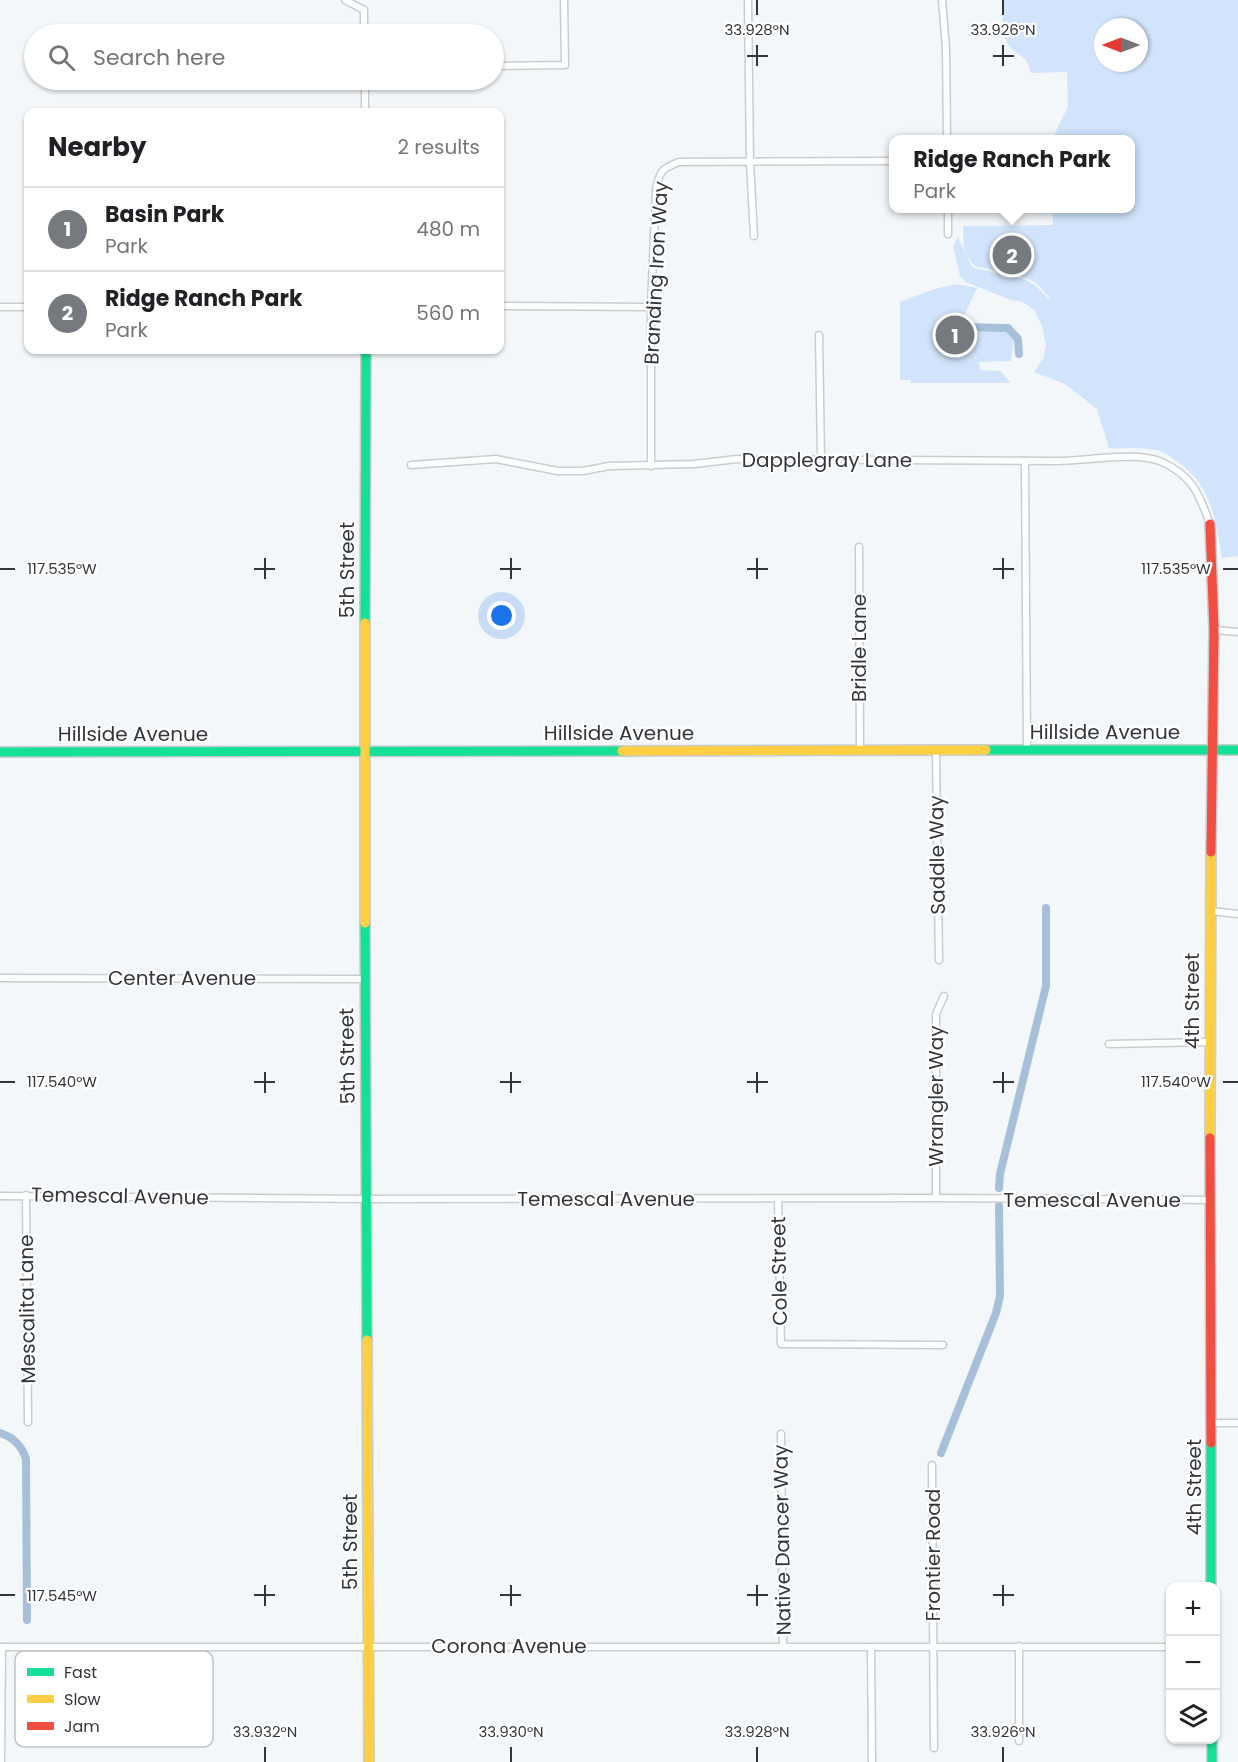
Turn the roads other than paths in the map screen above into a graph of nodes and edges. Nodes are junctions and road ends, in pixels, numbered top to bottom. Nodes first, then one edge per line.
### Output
1 (345, 0) edge
2 (564, 0) edge
3 (748, 0) edge
4 (942, 0) edge
5 (364, 24) edge
6 (504, 66) edge
7 (365, 90) edge
8 (365, 108) edge
9 (947, 135) edge
10 (889, 162) edge
11 (750, 163) junction
12 (948, 213) edge
13 (948, 234) dead end
14 (754, 236) dead end
15 (504, 306) edge
16 (0, 307) edge
17 (24, 307) edge
18 (651, 308) junction
19 (819, 335) dead end
20 (366, 354) edge
21 (821, 459) junction
22 (1025, 461) junction
23 (411, 465) dead end
24 (651, 466) junction
25 (1210, 524) joint
26 (859, 547) dead end
27 (1214, 630) junction
28 (1238, 632) edge
29 (1027, 749) junction
30 (860, 750) junction
31 (1238, 750) edge
32 (936, 751) junction
33 (1211, 751) junction
34 (0, 752) edge
35 (364, 752) junction
36 (1211, 911) junction
37 (1238, 914) edge
38 (939, 960) dead end
39 (0, 978) edge
40 (364, 979) junction
41 (944, 996) dead end
42 (1210, 1042) junction
43 (1109, 1044) dead end
44 (26, 1195) junction
45 (0, 1196) edge
46 (936, 1198) junction
47 (367, 1199) junction
48 (778, 1199) junction
49 (1211, 1200) junction
50 (943, 1345) dead end
51 (28, 1422) dead end
52 (1212, 1423) junction
53 (1238, 1424) edge
54 (781, 1434) dead end
55 (932, 1465) dead end
56 (1211, 1582) edge
57 (368, 1645) junction
58 (783, 1646) junction
59 (933, 1646) junction
60 (1019, 1646) junction
61 (1, 1647) edge
62 (871, 1647) junction
63 (1166, 1647) edge
64 (1019, 1741) dead end
65 (1212, 1744) edge
66 (934, 1748) dead end
67 (1, 1762) edge
68 (369, 1762) edge
69 (872, 1762) edge
70 (1212, 1762) edge

1 - 5 street
2 - 6 street
3 - 11 street
4 - 9 street
7 - 8 street
10 - 11 street, Branding Iron Way
11 - 14 street
11 - 18 street, Branding Iron Way
12 - 13 street
15 - 18 street
16 - 17 street
18 - 24 street, Branding Iron Way
19 - 21 street
20 - 35 street, 5th Street
21 - 22 street, Dapplegray Lane
21 - 24 street, Dapplegray Lane
22 - 25 street, Dapplegray Lane
22 - 29 street
23 - 24 street, Dapplegray Lane
25 - 27 street, 4th Street
26 - 30 street, Bridle Lane
27 - 28 street
27 - 33 street, 4th Street
29 - 32 street, Hillside Avenue
29 - 33 street, Hillside Avenue
30 - 32 street, Hillside Avenue
30 - 35 street, Hillside Avenue
31 - 33 street, Hillside Avenue
32 - 38 street, Saddle Way
33 - 36 street, 4th Street
34 - 35 street, Hillside Avenue
35 - 40 street, 5th Street
36 - 37 street
36 - 42 street, 4th Street
39 - 40 street, Center Avenue
40 - 47 street, 5th Street
41 - 46 street, Wrangler Way
42 - 43 street
42 - 49 street, 4th Street
44 - 45 street, Temescal Avenue
44 - 47 street, Temescal Avenue
44 - 51 street, Mescalita Lane
46 - 48 street, Temescal Avenue
46 - 49 street, Temescal Avenue
47 - 48 street, Temescal Avenue
47 - 57 street, 5th Street
48 - 50 street, Cole Street
49 - 52 street, 4th Street
52 - 53 street
52 - 56 street, 4th Street
54 - 58 street, Native Dancer Way
55 - 59 street, Frontier Road
57 - 58 street, Corona Avenue
57 - 61 street, Corona Avenue
57 - 68 street, 5th Street
58 - 62 street, Corona Avenue
59 - 60 street, Corona Avenue
59 - 62 street, Corona Avenue
59 - 66 street, Frontier Road
60 - 63 street, Corona Avenue
60 - 64 street
61 - 67 street
62 - 69 street
65 - 70 street

